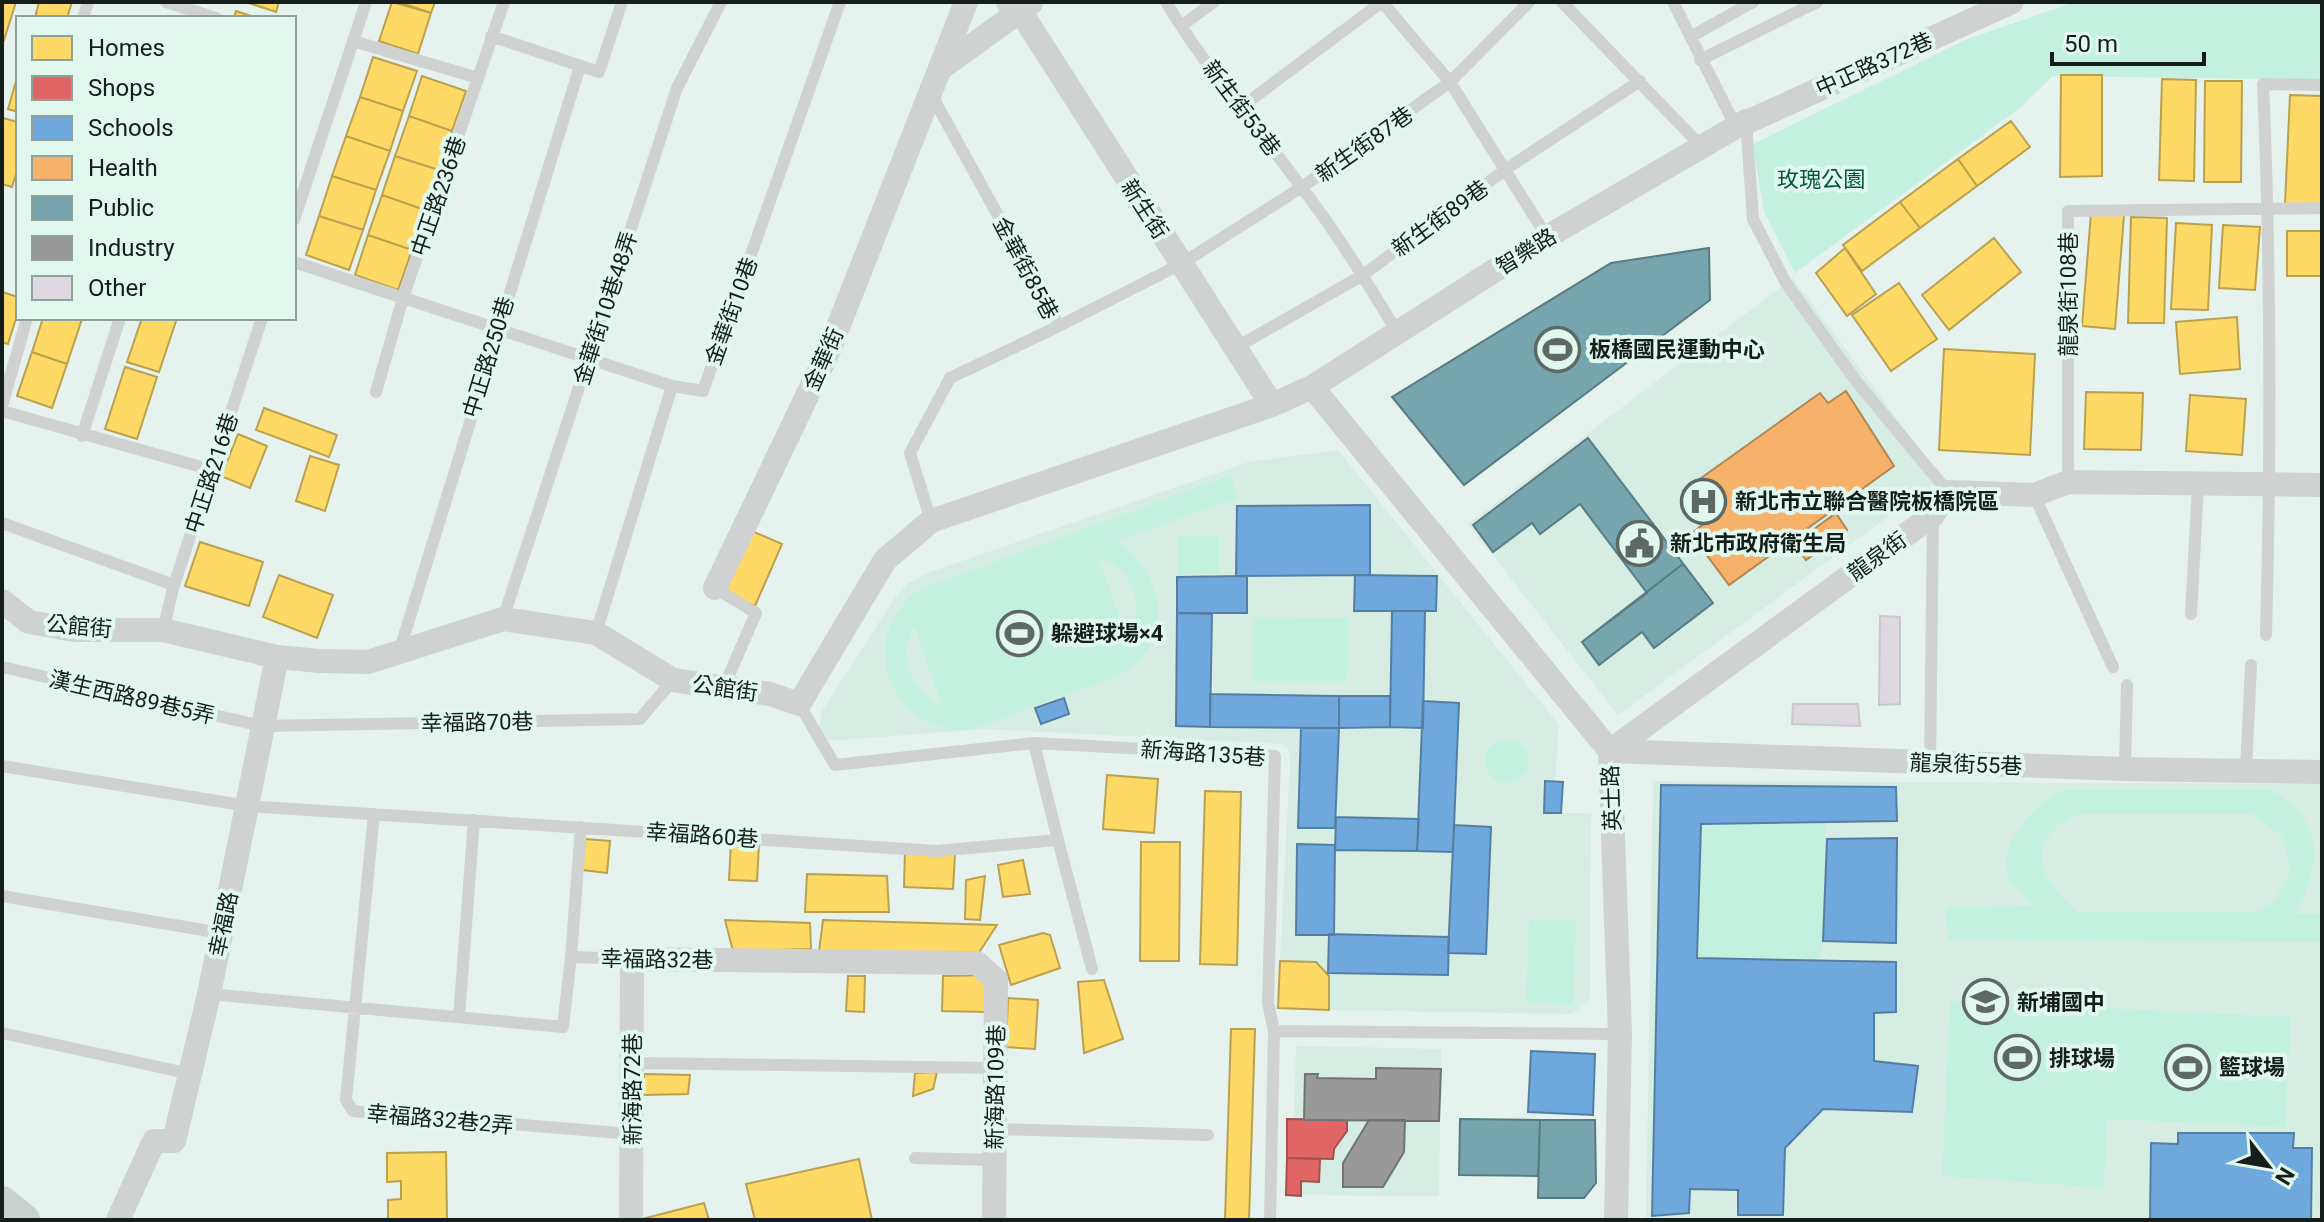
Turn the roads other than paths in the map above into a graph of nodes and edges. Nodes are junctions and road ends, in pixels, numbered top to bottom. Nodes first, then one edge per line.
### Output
1 (166, 2) edge
2 (366, 2) edge
3 (504, 2) edge
4 (622, 2) edge
5 (721, 2) edge
6 (840, 2) edge
7 (966, 2) edge
8 (1166, 2) edge
9 (1214, 2) edge
10 (1382, 2) edge
11 (1529, 2) edge
12 (1562, 2) edge
13 (1673, 2) edge
14 (1753, 2) edge
15 (1817, 2) edge
16 (2012, 2) edge
17 (1021, 5) edge
18 (213, 16) edge
19 (1181, 26) junction
20 (491, 36) junction
21 (1692, 36) junction
22 (353, 41) junction
23 (1700, 60) junction
24 (580, 66) junction
25 (941, 68) junction
26 (478, 78) junction
27 (1640, 81) junction
28 (1450, 82) junction
29 (2322, 85) edge
30 (931, 94) junction
31 (1240, 108) junction
32 (1741, 124) junction
33 (1702, 147) junction
34 (1506, 169) junction
35 (1302, 187) junction
36 (2322, 208) edge
37 (2269, 209) junction
38 (296, 214) edge
39 (1547, 237) junction
40 (296, 263) edge
41 (1181, 264) junction
42 (1363, 275) junction
43 (403, 298) junction
44 (26, 320) edge
45 (119, 320) edge
46 (261, 320) edge
47 (1059, 326) junction
48 (496, 329) junction
49 (1398, 334) junction
50 (1235, 348) junction
51 (589, 358) junction
52 (672, 386) junction
53 (1312, 387) junction
54 (376, 392) dead end
55 (1272, 405) junction
56 (2, 408) edge
57 (82, 436) junction
58 (212, 470) junction
59 (2068, 482) junction
60 (2270, 482) junction
61 (2322, 485) edge
62 (2198, 486) junction
63 (1948, 492) junction
64 (2034, 495) junction
65 (1933, 515) junction
66 (931, 521) junction
67 (2, 523) edge
68 (174, 585) junction
69 (715, 588) joint
70 (2, 601) edge
71 (2191, 614) dead end
72 (503, 619) junction
73 (163, 630) junction
74 (596, 633) junction
75 (2266, 635) dead end
76 (400, 649) junction
77 (277, 657) junction
78 (2251, 665) dead end
79 (2, 667) edge
80 (2113, 667) dead end
81 (673, 680) junction
82 (2127, 685) dead end
83 (723, 689) junction
84 (799, 704) junction
85 (262, 726) junction
86 (1034, 743) junction
87 (1610, 751) junction
88 (1930, 763) junction
89 (2, 766) edge
90 (2125, 769) junction
91 (2246, 771) junction
92 (2322, 772) edge
93 (248, 806) junction
94 (374, 814) junction
95 (474, 820) junction
96 (581, 827) junction
97 (1058, 840) junction
98 (2, 896) edge
99 (221, 933) junction
100 (571, 957) junction
101 (632, 959) junction
102 (977, 963) joint
103 (1092, 969) dead end
104 (209, 994) junction
105 (353, 1007) junction
106 (459, 1017) junction
107 (1274, 1031) junction
108 (2, 1033) edge
109 (1620, 1034) junction
110 (632, 1063) junction
111 (996, 1068) junction
112 (191, 1074) junction
113 (995, 1129) junction
114 (632, 1134) junction
115 (1208, 1135) dead end
116 (915, 1158) dead end
117 (995, 1160) junction
118 (2, 1202) edge
119 (24, 1220) edge
120 (118, 1220) edge
121 (631, 1220) edge
122 (994, 1220) edge
123 (1270, 1220) edge
124 (1616, 1220) edge

1 - 18 lane
2 - 22 lane
3 - 20 lane, 中正路236巷
4 - 24 lane
5 - 51 lane, 金華街10巷48弄
6 - 52 lane, 金華街10巷
7 - 25 street, 金華街
8 - 19 lane, 新生街53巷
9 - 19 lane
10 - 28 lane
10 - 31 lane
11 - 28 lane, 新生街87巷
12 - 27 lane
13 - 21 lane
14 - 21 lane
15 - 23 lane
16 - 32 street, 中正路372巷
17 - 25 street, 新生街
17 - 41 street, 新生街
19 - 31 lane, 新生街53巷
20 - 24 lane
20 - 26 lane, 中正路236巷
21 - 23 lane
22 - 26 lane
22 - 38 lane
23 - 32 lane
24 - 48 lane, 中正路250巷
25 - 30 street, 金華街
26 - 43 lane, 中正路236巷
27 - 33 lane
27 - 34 lane, 新生街89巷
28 - 34 lane
28 - 35 lane, 新生街87巷
29 - 37 lane
30 - 47 lane, 金華街85巷
30 - 69 street, 金華街
31 - 35 lane, 新生街53巷
32 - 33 street, 智樂路
32 - 63 lane
33 - 39 street, 智樂路
34 - 39 lane
34 - 42 lane, 新生街89巷
35 - 41 lane, 新生街87巷
35 - 42 lane, 新生街53巷
36 - 37 lane, 龍泉街108巷
37 - 59 lane, 龍泉街108巷
37 - 60 lane
39 - 49 street, 智樂路
40 - 43 lane
41 - 47 lane, 新生街87巷
41 - 50 street, 新生街
42 - 49 lane, 新生街53巷
42 - 50 lane, 新生街89巷
43 - 48 lane
43 - 54 lane, 中正路236巷
44 - 56 lane
45 - 57 lane
46 - 58 lane, 中正路216巷
47 - 66 lane, 金華街85巷
48 - 51 lane
48 - 76 lane, 中正路250巷
49 - 53 street, 智樂路
50 - 55 street, 新生街
51 - 52 lane
51 - 72 lane, 金華街10巷48弄
52 - 74 lane
53 - 55 street
53 - 87 street, 英士路
55 - 66 street
56 - 57 lane
57 - 58 lane
58 - 68 lane, 中正路216巷
59 - 62 street
59 - 64 street
60 - 61 street
60 - 62 street
60 - 75 lane
62 - 71 lane
63 - 64 street
63 - 65 street, 龍泉街
64 - 80 lane
65 - 87 street, 龍泉街
65 - 88 lane
66 - 84 street
67 - 68 lane
68 - 73 lane, 中正路216巷
69 - 83 lane, 金華街
70 - 73 street, 公館街
72 - 74 street, 公館街
72 - 76 street, 公館街
73 - 77 street, 公館街
74 - 81 street, 公館街
76 - 77 street, 公館街
77 - 85 street, 幸福路
78 - 91 lane
79 - 85 lane, 漢生西路89巷5弄
81 - 83 street, 公館街
81 - 85 lane, 幸福路70巷
82 - 90 lane
83 - 84 street, 公館街
84 - 86 lane, 新海路135巷
85 - 93 street, 幸福路
86 - 97 lane
86 - 107 lane, 新海路135巷
87 - 88 street, 龍泉街55巷
87 - 109 street, 英士路
88 - 90 street, 龍泉街55巷
89 - 93 lane, 幸福路60巷
90 - 91 street, 龍泉街55巷
91 - 92 street, 龍泉街55巷
93 - 94 lane, 幸福路60巷
93 - 99 street, 幸福路
94 - 95 lane, 幸福路60巷
94 - 105 lane
95 - 96 lane, 幸福路60巷
95 - 106 lane
96 - 97 lane, 幸福路60巷
96 - 100 lane
97 - 103 lane
98 - 99 lane
99 - 104 street, 幸福路
100 - 101 lane, 幸福路32巷
100 - 106 lane, 幸福路32巷
101 - 102 street, 幸福路32巷
101 - 110 street, 新海路72巷
102 - 111 street, 新海路109巷
104 - 105 lane, 幸福路32巷
104 - 112 street, 幸福路
105 - 106 lane, 幸福路32巷
105 - 114 lane, 幸福路32巷2弄
107 - 109 lane
107 - 123 lane, 新海路135巷
108 - 112 lane
109 - 124 street, 英士路
110 - 111 lane
110 - 114 street, 新海路72巷
111 - 113 street, 新海路109巷
112 - 120 street, 幸福路
113 - 115 lane
113 - 117 street, 新海路109巷
114 - 121 street, 新海路72巷
116 - 117 lane
117 - 122 street, 新海路109巷
118 - 119 street

